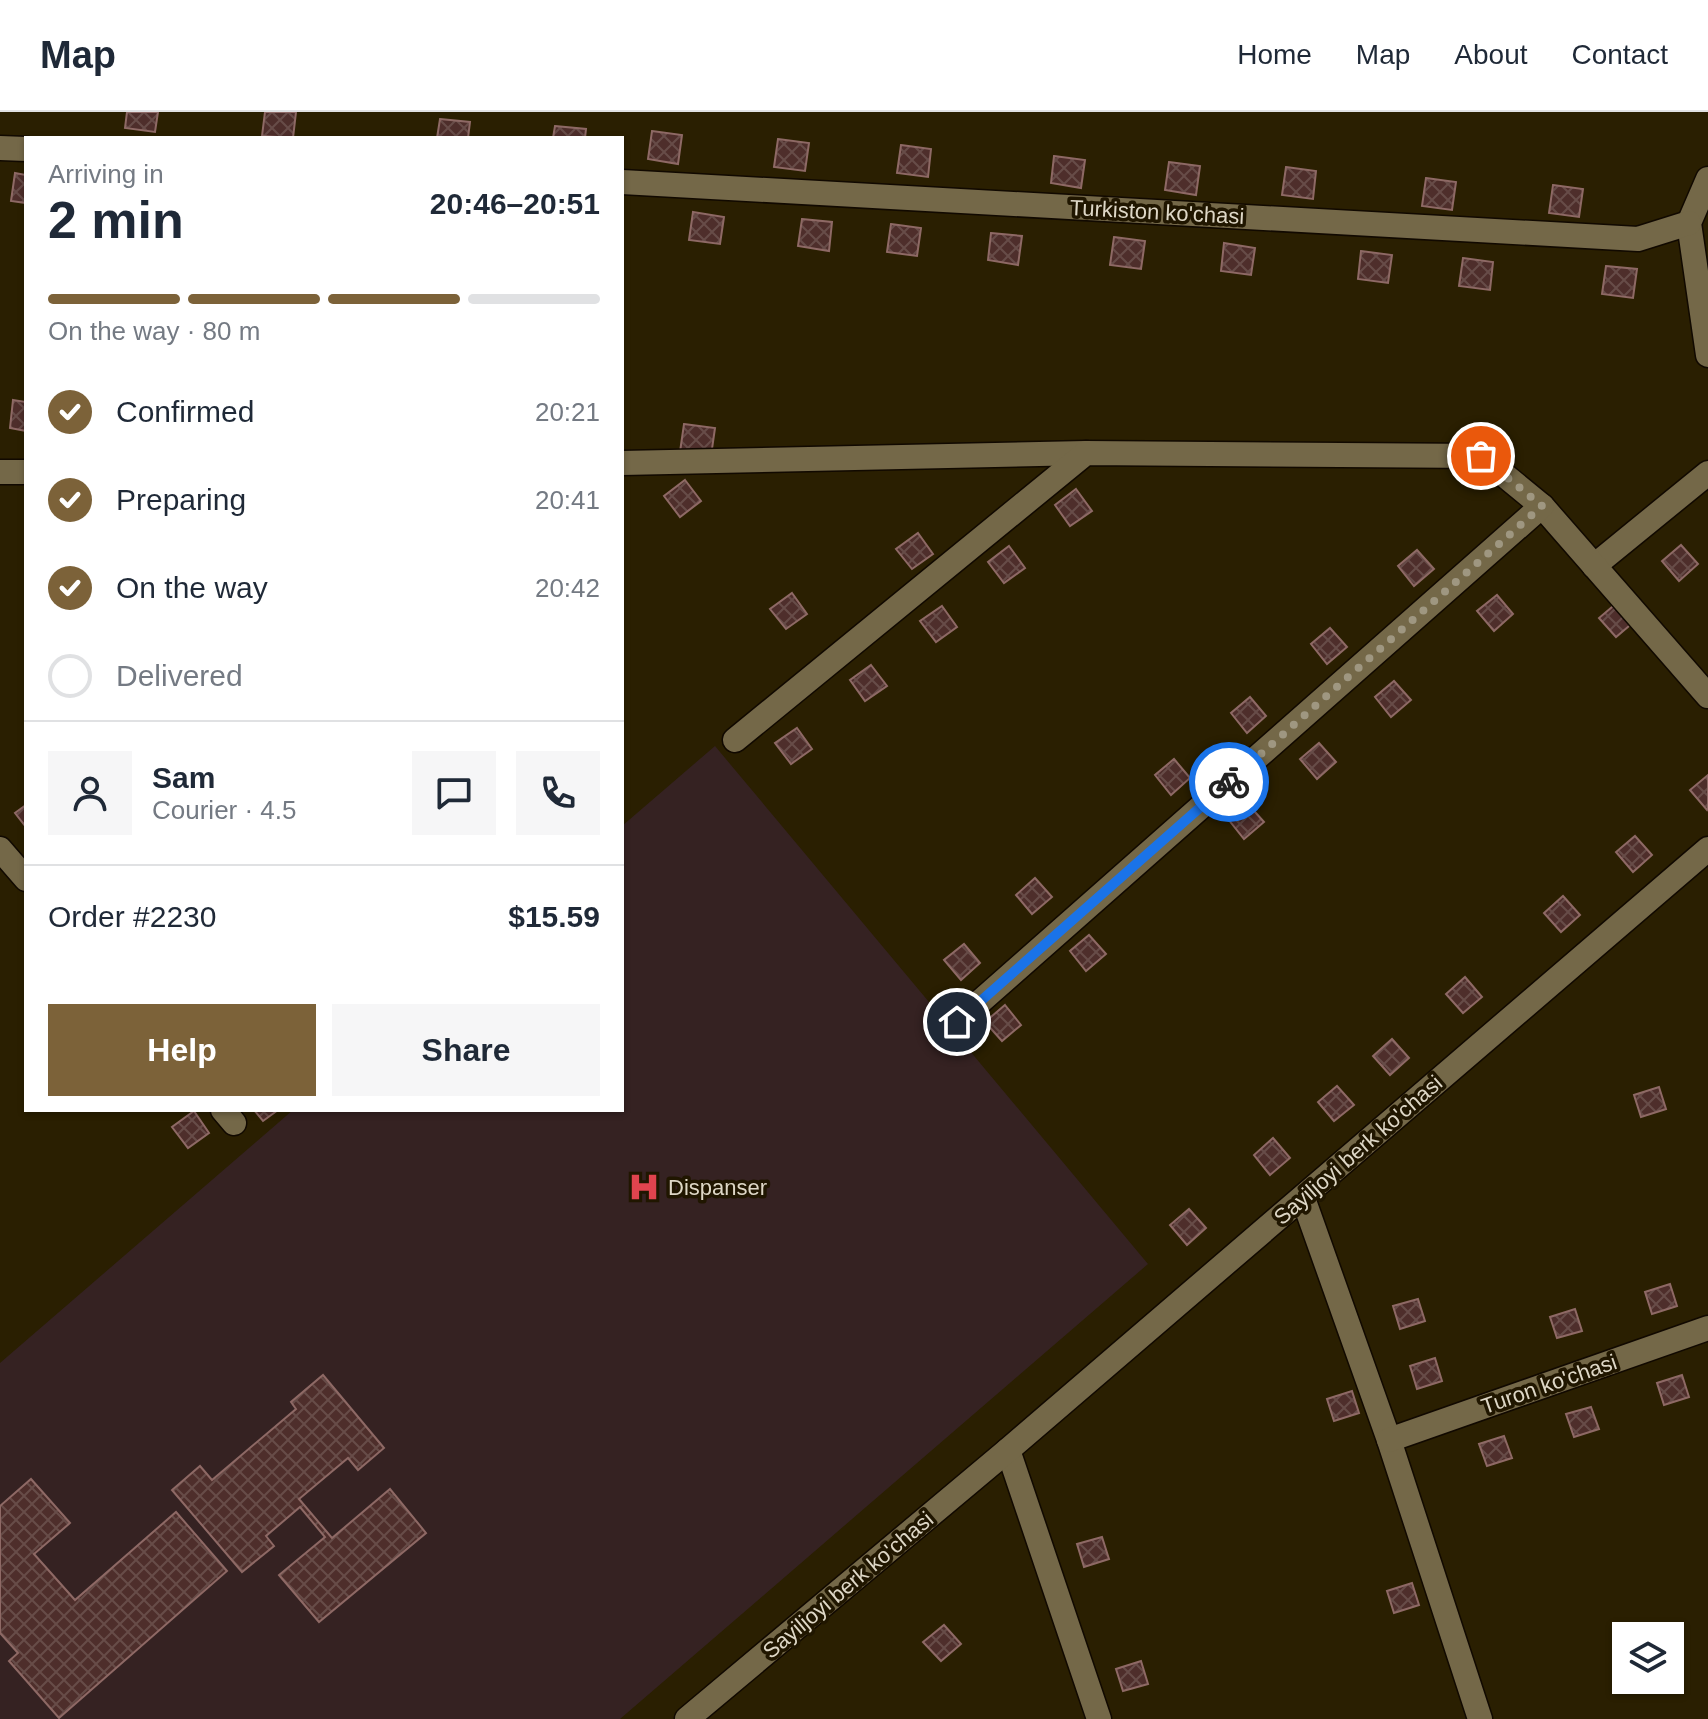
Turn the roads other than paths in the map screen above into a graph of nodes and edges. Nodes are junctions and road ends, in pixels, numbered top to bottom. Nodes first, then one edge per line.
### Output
1 (0, 148) edge
2 (24, 149) edge
3 (1708, 179) edge
4 (624, 182) edge
5 (1689, 223) junction
6 (1708, 355) edge
7 (1086, 453) junction
8 (624, 463) edge
9 (0, 472) edge
10 (24, 472) edge
11 (1708, 473) edge
12 (1542, 506) junction
13 (1594, 566) junction
14 (1708, 696) edge
15 (735, 740) dead end
16 (0, 849) edge
17 (1708, 849) edge
18 (24, 877) edge
19 (957, 1022) dead end
20 (1303, 1198) junction
21 (1708, 1328) edge
22 (1389, 1440) junction
23 (1008, 1450) junction
24 (687, 1719) edge
25 (1099, 1719) edge
26 (1480, 1719) edge

1 - 2 street
3 - 5 street
4 - 5 street, Turkiston ko'chasi
5 - 6 street
7 - 8 street
7 - 12 street
7 - 15 street
9 - 10 street
11 - 13 street
12 - 13 street
12 - 19 street
13 - 14 street
16 - 18 street
17 - 20 street, Sayiljoyi berk ko'chasi
20 - 22 street
20 - 23 street, Sayiljoyi berk ko'chasi
21 - 22 street, Turon ko'chasi
22 - 26 street
23 - 24 street, Sayiljoyi berk ko'chasi
23 - 25 street

